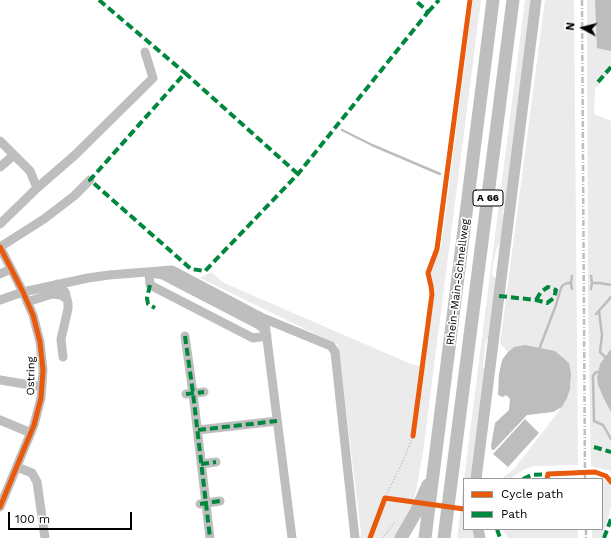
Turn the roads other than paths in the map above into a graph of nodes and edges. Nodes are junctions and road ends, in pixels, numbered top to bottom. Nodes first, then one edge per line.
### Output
1 (494, 0) edge
2 (513, 0) edge
3 (536, 0) edge
4 (145, 52) dead end
5 (0, 142) edge
6 (14, 155) junction
7 (0, 167) edge
8 (90, 180) dead end
9 (37, 188) junction
10 (0, 224) edge
11 (0, 247) edge
12 (11, 269) junction
13 (149, 272) junction
14 (0, 274) edge
15 (57, 284) junction
16 (22, 292) junction
17 (67, 299) junction
18 (0, 300) edge
19 (27, 302) junction
20 (263, 318) junction
21 (266, 334) junction
22 (185, 336) dead end
23 (63, 357) dead end
24 (0, 380) edge
25 (42, 387) junction
26 (204, 392) dead end
27 (190, 394) junction
28 (0, 420) edge
29 (277, 421) junction
30 (198, 430) junction
31 (31, 433) junction
32 (216, 462) dead end
33 (201, 464) junction
34 (18, 467) junction
35 (434, 468) junction
36 (476, 478) edge
37 (220, 501) dead end
38 (203, 504) junction
39 (0, 507) edge
40 (45, 538) edge
41 (210, 538) edge
42 (292, 538) edge
43 (355, 538) edge
44 (401, 538) edge
45 (425, 538) edge
46 (444, 538) edge

1 - 35 highway, Rhein-Main-Schnellweg / A 66
2 - 46 highway, A 66
3 - 36 main road
4 - 9 street
5 - 6 street
6 - 7 street
6 - 9 street
8 - 11 street, Ostring
9 - 10 street
11 - 12 street, Ostring
12 - 14 street
12 - 16 street, Ostring
13 - 15 street
13 - 20 street
13 - 21 street
13 - 21 street
15 - 16 street
15 - 17 street
16 - 18 street
16 - 19 street, Ostring
17 - 19 street
17 - 23 street
19 - 25 street, Ostring
20 - 21 street
20 - 43 street
21 - 29 street
22 - 27 street
24 - 25 street
25 - 31 street, Ostring
26 - 27 street
27 - 30 street
28 - 31 street
29 - 30 street
29 - 42 street
30 - 33 street
31 - 34 street, Ostring
32 - 33 street
33 - 38 street
34 - 39 street, Ostring
34 - 40 street
35 - 44 highway
35 - 45 highway, A 66
37 - 38 street
38 - 41 street

